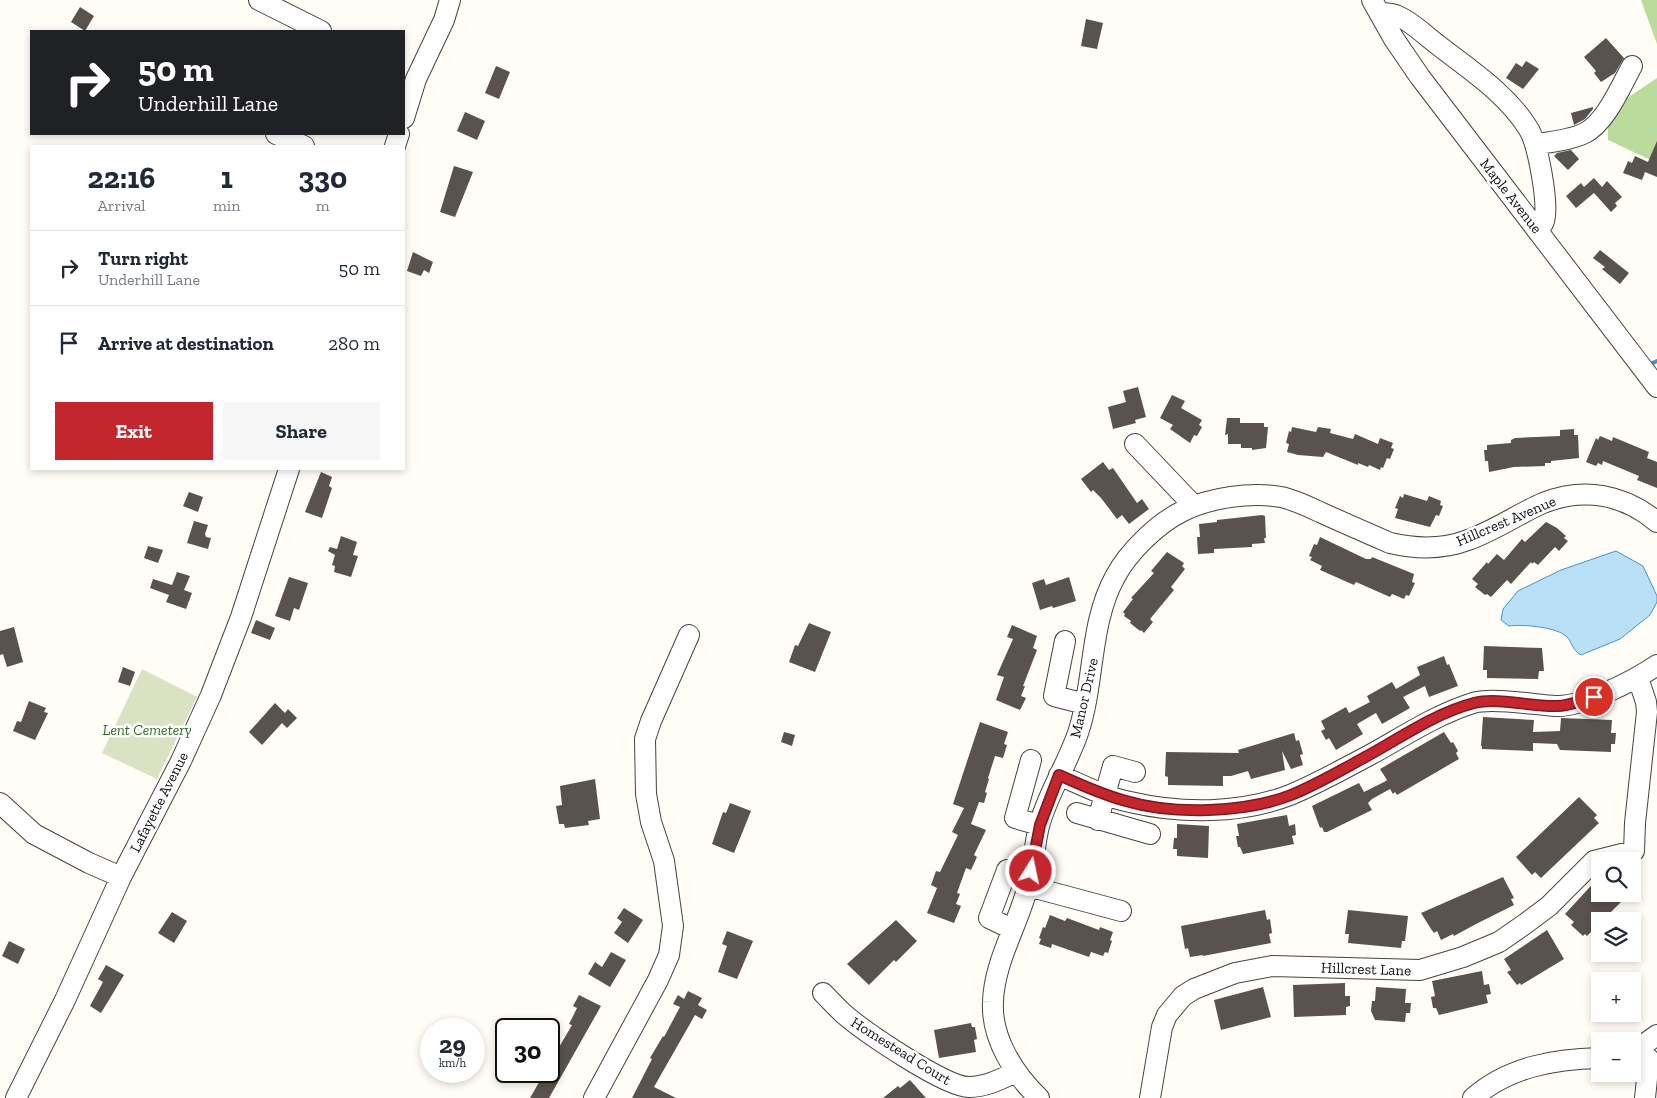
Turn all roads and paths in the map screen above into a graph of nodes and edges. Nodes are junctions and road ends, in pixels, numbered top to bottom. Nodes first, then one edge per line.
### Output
1 (259, 0) edge
2 (450, 0) edge
3 (1376, 7) edge
4 (319, 30) edge
5 (1632, 66) dead end
6 (410, 76) edge
7 (405, 111) edge
8 (278, 135) edge
9 (1536, 144) junction
10 (302, 145) edge
11 (1538, 230) junction
12 (1657, 387) edge
13 (1135, 444) dead end
14 (289, 470) edge
15 (1238, 497) joint
16 (1194, 506) junction
17 (1657, 522) edge
18 (689, 635) dead end
19 (1065, 641) dead end
20 (1657, 665) edge
21 (1638, 678) junction
22 (1085, 704) junction
23 (1031, 760) dead end
24 (1135, 772) dead end
25 (1059, 775) junction
26 (1105, 794) junction
27 (0, 803) edge
28 (1077, 813) dead end
29 (1098, 820) junction
30 (1040, 825) junction
31 (1150, 834) dead end
32 (1007, 870) dead end
33 (121, 877) junction
34 (1028, 886) junction
35 (1121, 911) dead end
36 (1012, 929) junction
37 (823, 993) dead end
38 (1657, 1035) edge
39 (1643, 1057) edge
40 (1591, 1059) edge
41 (1016, 1072) junction
42 (991, 1083) junction
43 (16, 1098) edge
44 (594, 1098) edge
45 (978, 1098) edge
46 (1039, 1098) edge
47 (1150, 1098) edge
48 (1473, 1098) edge
49 (1645, 1098) edge

1 - 4 street
2 - 6 street
3 - 9 street
3 - 11 street, Maple Avenue
5 - 9 street
6 - 7 street
8 - 10 street
9 - 11 street
11 - 12 street, Maple Avenue
13 - 16 street
14 - 33 street, Lafayette Avenue
15 - 16 street, Manor Drive
15 - 17 street, Hillcrest Avenue
16 - 22 street, Manor Drive
18 - 44 street
19 - 22 street
20 - 21 street
21 - 26 street
21 - 47 street, Hillcrest Lane
22 - 25 street, Manor Drive
23 - 30 street
24 - 26 street
25 - 26 street
25 - 30 street, Manor Drive
26 - 29 street
27 - 33 street
28 - 29 street
29 - 31 street
30 - 34 street, Manor Drive
32 - 36 street
33 - 43 street, Lafayette Avenue
34 - 35 street
34 - 36 street, Manor Drive
36 - 41 street, Manor Drive
37 - 42 street, Homestead Court
38 - 39 street
39 - 49 street
40 - 48 street
41 - 42 street, Homestead Court
41 - 46 street, Manor Drive
42 - 45 street

